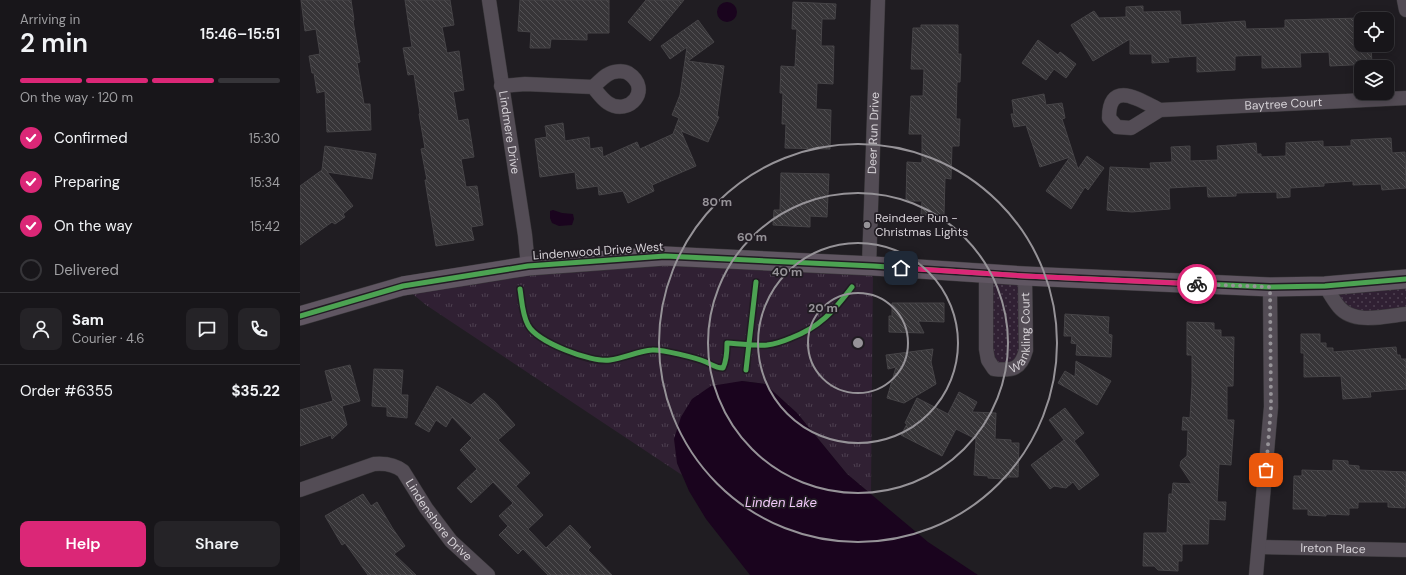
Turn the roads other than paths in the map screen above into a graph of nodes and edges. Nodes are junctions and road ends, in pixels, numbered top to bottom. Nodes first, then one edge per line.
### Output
1 (489, 0) edge
2 (878, 0) edge
3 (1404, 0) edge
4 (1406, 10) edge
5 (501, 86) junction
6 (593, 87) dead end
7 (1406, 98) edge
8 (1160, 110) dead end
9 (528, 266) junction
10 (869, 266) junction
11 (986, 274) junction
12 (1025, 276) junction
13 (1406, 279) edge
14 (1325, 286) junction
15 (1270, 287) junction
16 (1406, 314) edge
17 (300, 316) edge
18 (300, 490) edge
19 (1259, 547) junction
20 (1406, 550) edge
21 (488, 575) edge
22 (1256, 575) edge

1 - 5 street, Lindmere Drive
2 - 10 street, Deer Run Drive
3 - 4 street
5 - 6 street
5 - 9 street, Lindmere Drive
7 - 8 street, Baytree Court
9 - 10 street, Lindenwood Drive West
9 - 17 street, Lindenwood Drive West
10 - 11 street, Lindenwood Drive West
11 - 12 street, Lindenwood Drive West
11 - 12 street, Wankling Court
12 - 15 street, Lindenwood Drive West
13 - 14 street, Lindenwood Drive West
14 - 15 street, Lindenwood Drive West
14 - 16 street
15 - 19 street
18 - 21 street, Lindenshore Drive
19 - 20 street, Ireton Place
19 - 22 street

